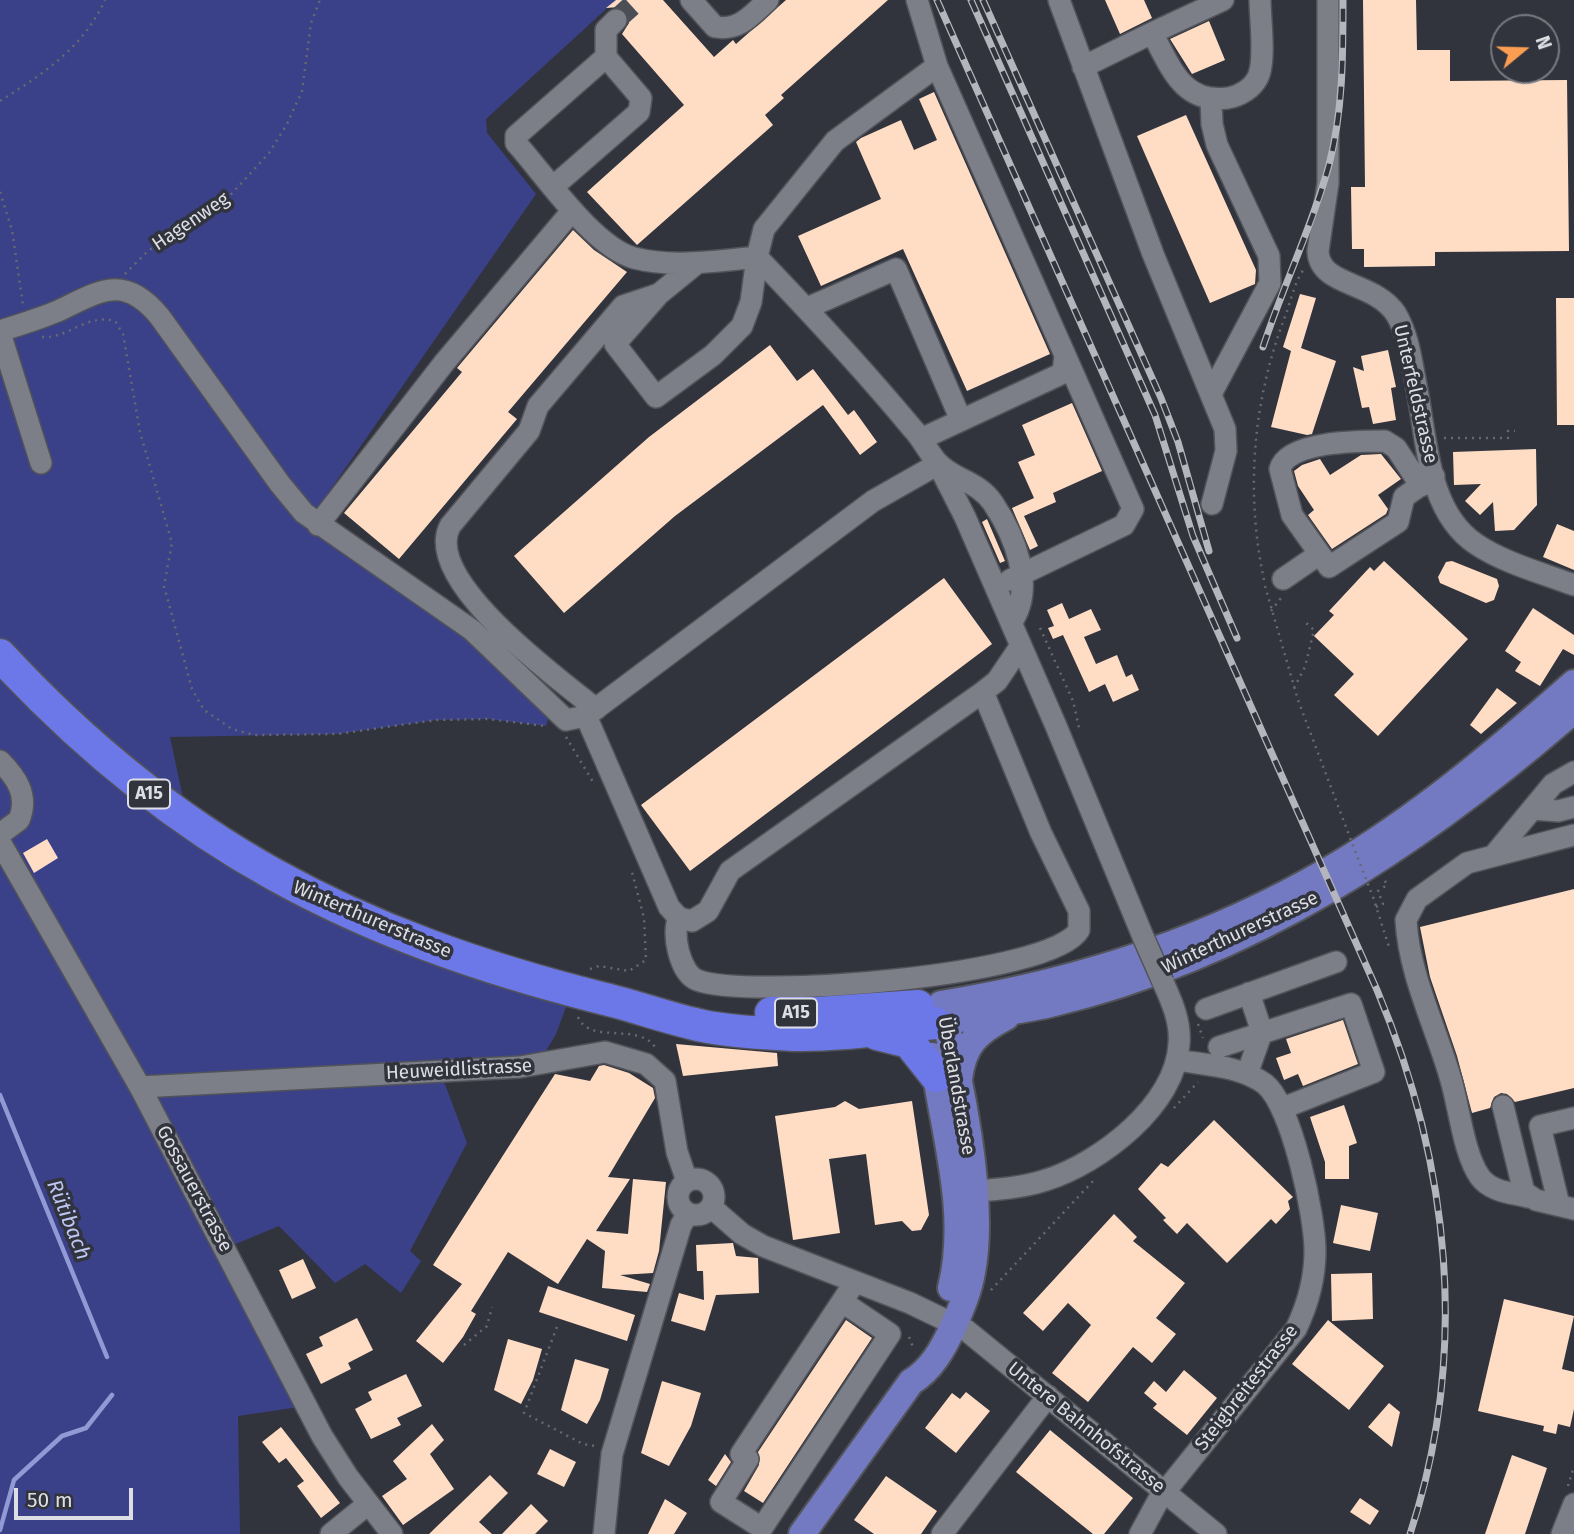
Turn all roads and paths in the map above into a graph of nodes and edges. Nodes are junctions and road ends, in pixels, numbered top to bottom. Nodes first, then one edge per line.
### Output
1 (105, 0) edge
2 (320, 0) edge
3 (691, 0) edge
4 (768, 0) edge
5 (916, 0) edge
6 (1059, 0) edge
7 (1223, 0) edge
8 (1260, 0) edge
9 (1328, 0) edge
10 (616, 20) tunnel mouth
11 (1152, 33) junction
12 (606, 57) junction
13 (937, 66) junction
14 (1083, 67) junction
15 (1211, 100) junction
16 (0, 101) edge
17 (554, 186) junction
18 (0, 192) edge
19 (572, 211) junction
20 (757, 257) junction
21 (1319, 261) junction
22 (697, 263) junction
23 (117, 289) junction
24 (659, 294) junction
25 (807, 308) junction
26 (29, 322) junction
27 (1, 343) edge
28 (1065, 355) junction
29 (1212, 392) junction
30 (961, 420) junction
31 (1515, 431) dead end
32 (1426, 438) junction
33 (921, 439) junction
34 (41, 463) dead end
35 (938, 464) junction
36 (1427, 481) junction
37 (1212, 504) dead end
38 (314, 522) junction
39 (1318, 555) junction
40 (1022, 574) junction
41 (1283, 579) dead end
42 (1574, 585) edge
43 (995, 586) junction
44 (1305, 622) dead end
45 (1011, 623) junction
46 (1040, 628) dead end
47 (1020, 647) junction
48 (0, 655) edge
49 (1059, 670) dead end
50 (1574, 683) edge
51 (1294, 688) junction
52 (984, 692) junction
53 (1574, 710) edge
54 (591, 712) junction
55 (551, 728) dead end
56 (560, 732) dead end
57 (0, 761) edge
58 (1574, 772) edge
59 (597, 789) dead end
60 (1574, 807) edge
61 (1532, 809) junction
62 (0, 834) edge
63 (1574, 835) edge
64 (0, 842) edge
65 (1495, 854) junction
66 (632, 869) dead end
67 (1384, 879) dead end
68 (1373, 897) dead end
69 (1375, 907) dead end
70 (679, 918) junction
71 (1336, 962) dead end
72 (586, 973) dead end
73 (1249, 993) junction
74 (651, 1009) junction
75 (1206, 1009) dead end
76 (1014, 1012) junction
77 (940, 1016) junction
78 (1262, 1032) junction
79 (872, 1033) junction
80 (1219, 1047) dead end
81 (1177, 1060) junction
82 (1247, 1074) junction
83 (948, 1080) junction
84 (140, 1087) junction
85 (1503, 1106) dead end
86 (1283, 1108) junction
87 (1574, 1118) edge
88 (687, 1181) junction
89 (965, 1192) junction
90 (1528, 1197) junction
91 (711, 1207) junction
92 (1566, 1207) edge
93 (688, 1214) junction
94 (855, 1282) junction
95 (844, 1303) junction
96 (910, 1303) junction
97 (492, 1307) dead end
98 (948, 1319) junction
99 (557, 1327) dead end
100 (464, 1345) dead end
101 (919, 1353) junction
102 (911, 1382) junction
103 (1048, 1396) junction
104 (614, 1448) junction
105 (1165, 1492) junction
106 (368, 1504) junction
107 (1574, 1504) edge
108 (1567, 1533) edge
109 (331, 1534) edge
110 (392, 1534) edge
111 (604, 1534) edge
112 (802, 1534) edge
113 (942, 1534) edge
114 (1140, 1534) edge
115 (1216, 1534) edge

1 - 16 path
2 - 23 path, Hagenweg
3 - 4 street
5 - 13 street
6 - 14 street
7 - 11 street
8 - 15 street
9 - 21 street
10 - 12 street
11 - 14 street
11 - 15 street
12 - 17 street
12 - 17 street
13 - 20 street
13 - 28 street
14 - 29 street
15 - 29 street
17 - 19 street
18 - 26 path
19 - 22 street
19 - 38 street
20 - 22 street
20 - 24 street
20 - 25 street
21 - 32 street, Unterfeldstrasse
21 - 51 path
22 - 24 street
23 - 26 street
23 - 38 street
24 - 54 street
25 - 30 street
25 - 33 street
26 - 27 street
26 - 55 path
27 - 34 street
28 - 30 street
28 - 40 street
29 - 37 street
30 - 33 street
31 - 32 path
32 - 36 street, Unterfeldstrasse
33 - 35 street
35 - 40 street
35 - 43 street
35 - 54 street
36 - 39 street
36 - 39 street
36 - 42 street, Unterfeldstrasse
38 - 54 street
39 - 41 street
40 - 43 street
40 - 45 street
43 - 45 street
44 - 51 path
45 - 47 street
46 - 49 path
47 - 52 street
47 - 81 street, bridge
48 - 74 highway, Winterthurerstrasse / A15
50 - 77 main road, Winterthurerstrasse
51 - 68 path, bridge
52 - 70 street
52 - 70 street
53 - 76 main road, Winterthurerstrasse
54 - 70 street
56 - 59 path
57 - 62 street
58 - 61 street
60 - 61 street
61 - 65 street
63 - 65 street
64 - 84 street, Gossauerstrasse
65 - 90 street
66 - 72 path
67 - 69 path
71 - 73 street
73 - 75 street
73 - 78 street
74 - 77 highway, A15
74 - 79 highway, A15
76 - 77 main road, Winterthurerstrasse
76 - 83 main road
77 - 79 highway, A15
77 - 83 main road, Überlandstrasse
78 - 80 street
78 - 82 street
78 - 86 street
79 - 83 highway
81 - 82 street, Steigbreitestrasse
81 - 89 street
82 - 86 street, Steigbreitestrasse
83 - 89 main road, Überlandstrasse
84 - 88 street, Heuweidlistrasse
84 - 106 street, Gossauerstrasse
85 - 90 street
86 - 105 street, Steigbreitestrasse
87 - 92 street
88 - 91 street
88 - 93 street, Heuweidlistrasse
89 - 98 main road, Überlandstrasse
90 - 92 street
91 - 93 street
91 - 94 street
93 - 104 street
94 - 95 street
94 - 96 street
95 - 95 street
96 - 98 street
96 - 101 path
97 - 100 path
98 - 101 main road, Überlandstrasse
98 - 102 main road, Überlandstrasse
98 - 103 street, Untere Bahnhofstrasse
99 - 104 path
101 - 102 main road, Überlandstrasse
102 - 112 main road, Überlandstrasse
103 - 105 street, Untere Bahnhofstrasse
103 - 113 street
104 - 111 street
105 - 114 street, Steigbreitestrasse
105 - 115 street, Untere Bahnhofstrasse
106 - 109 street
106 - 110 street, Gossauerstrasse
107 - 108 street

